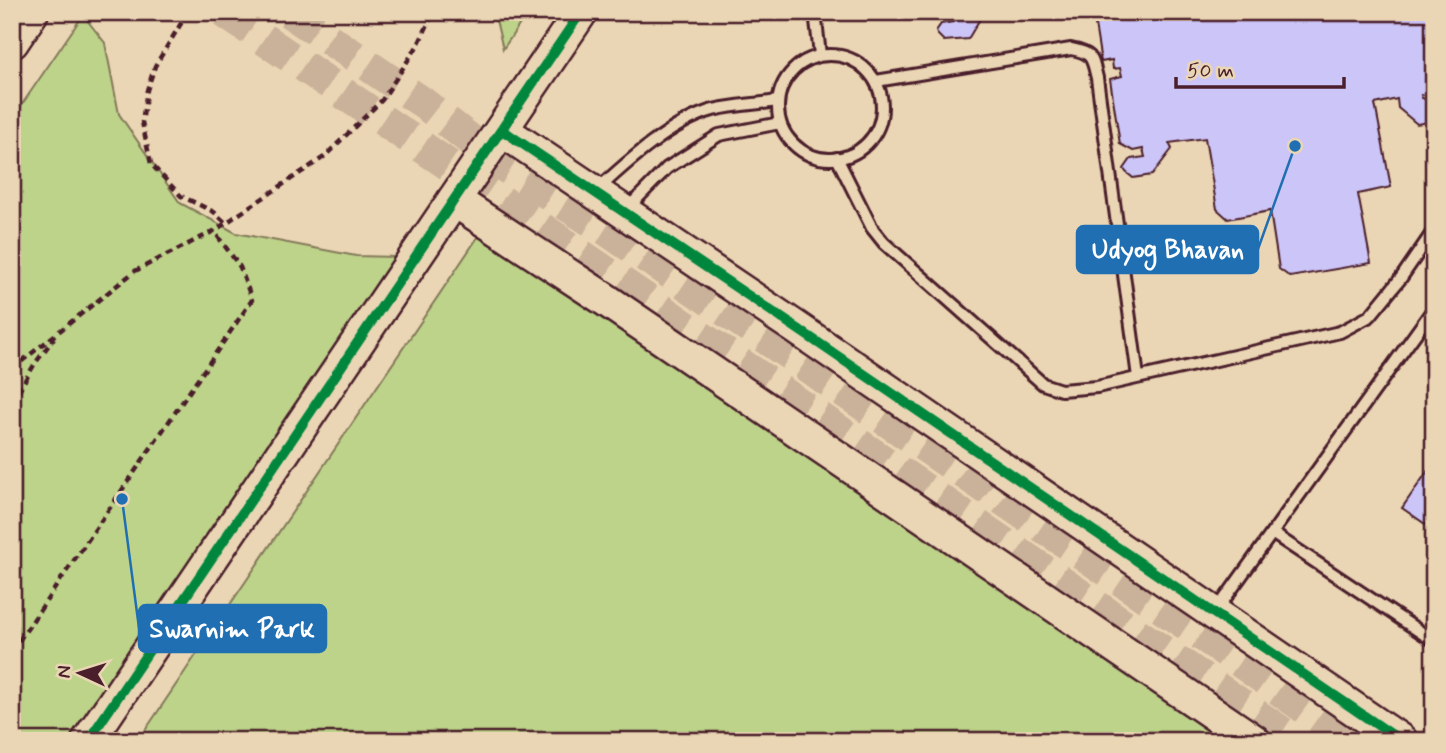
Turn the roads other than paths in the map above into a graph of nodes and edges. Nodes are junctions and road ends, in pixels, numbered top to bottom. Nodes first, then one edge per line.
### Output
1 (32, 12) edge
2 (581, 12) edge
3 (815, 12) edge
4 (12, 41) edge
5 (820, 55) junction
6 (876, 81) junction
7 (778, 101) junction
8 (780, 123) junction
9 (502, 130) junction
10 (837, 158) junction
11 (595, 192) junction
12 (454, 200) junction
13 (624, 212) junction
14 (1434, 230) edge
15 (1434, 308) edge
16 (1138, 377) junction
17 (1272, 533) junction
18 (1214, 613) junction
19 (1434, 641) edge
20 (88, 741) edge
21 (1254, 741) edge
22 (1401, 741) edge

1 - 4 street
2 - 9 street
3 - 5 lane
5 - 6 lane
5 - 7 lane
6 - 10 lane
6 - 16 lane
7 - 8 lane
7 - 11 lane
8 - 10 lane
8 - 13 lane
9 - 11 street
9 - 12 street
10 - 16 lane
11 - 13 street
12 - 20 street
12 - 21 street
13 - 18 street
14 - 16 lane
15 - 17 lane
17 - 18 lane
17 - 19 lane
18 - 22 street

